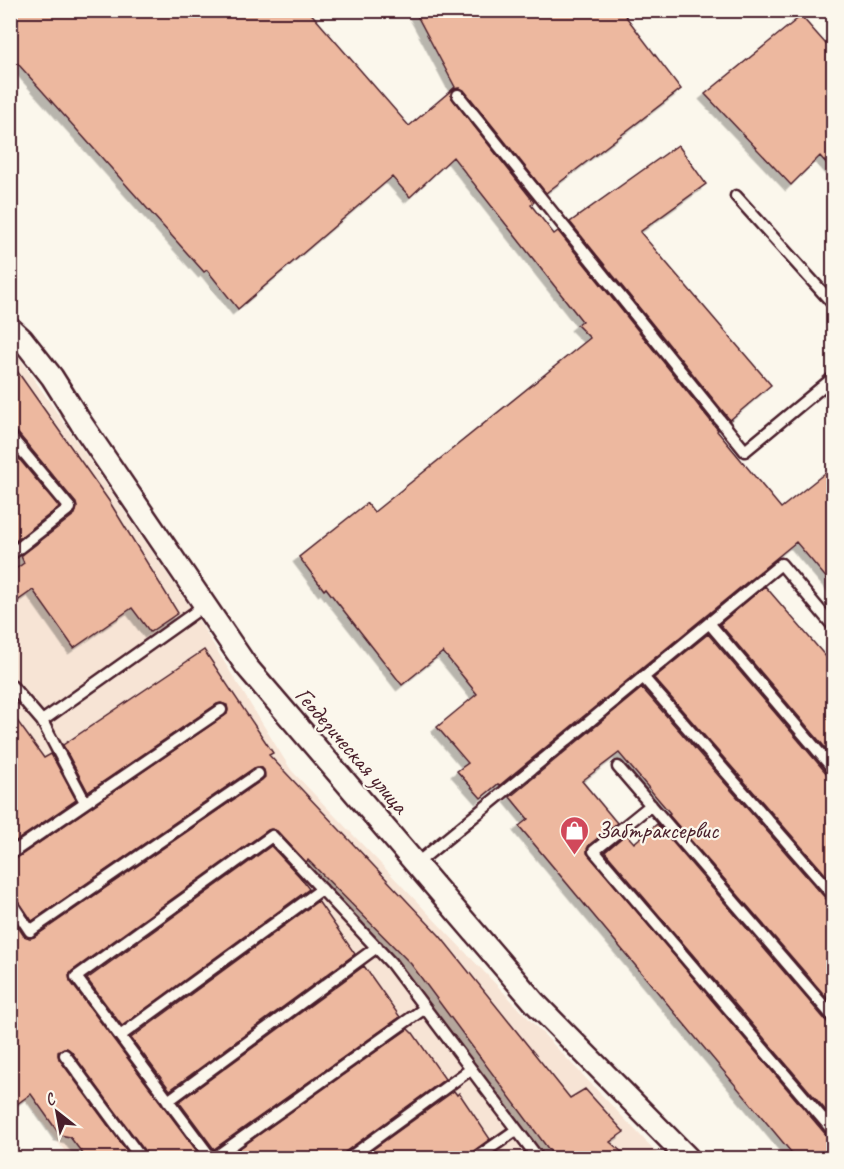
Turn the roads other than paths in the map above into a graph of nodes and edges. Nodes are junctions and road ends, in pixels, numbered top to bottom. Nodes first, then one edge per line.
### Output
1 (458, 95) dead end
2 (736, 196) dead end
3 (834, 305) edge
4 (16, 333) edge
5 (834, 377) edge
6 (10, 436) edge
7 (10, 555) edge
8 (204, 603) junction
9 (709, 623) junction
10 (834, 627) edge
11 (643, 676) junction
12 (10, 684) edge
13 (221, 710) dead end
14 (42, 721) junction
15 (618, 767) dead end
16 (834, 771) edge
17 (258, 774) dead end
18 (85, 802) junction
19 (651, 805) junction
20 (10, 854) edge
21 (416, 864) junction
22 (322, 889) junction
23 (834, 896) edge
24 (10, 901) edge
25 (377, 947) junction
26 (425, 1008) junction
27 (834, 1017) edge
28 (120, 1036) junction
29 (65, 1055) dead end
30 (471, 1069) junction
31 (168, 1101) junction
32 (516, 1130) junction
33 (834, 1132) edge
34 (141, 1158) edge
35 (213, 1158) edge
36 (349, 1158) edge
37 (476, 1158) edge
38 (538, 1158) edge
39 (688, 1158) edge

1 - 5 lane
2 - 3 lane
4 - 8 street, Геодезическая улица
6 - 7 lane
8 - 14 lane
8 - 21 street, Геодезическая улица
9 - 10 lane
9 - 11 lane
9 - 16 lane
11 - 21 lane
11 - 23 lane
12 - 14 lane
13 - 18 lane
14 - 18 lane
15 - 19 lane
17 - 24 lane
18 - 20 lane
19 - 27 lane
19 - 33 lane
21 - 39 street, Геодезическая улица
22 - 25 lane
22 - 28 lane
22 - 28 lane
25 - 26 lane
25 - 31 lane
26 - 30 lane
26 - 35 lane
28 - 31 lane
29 - 34 lane
30 - 32 lane
30 - 36 lane
31 - 35 lane
32 - 37 lane
32 - 38 lane

